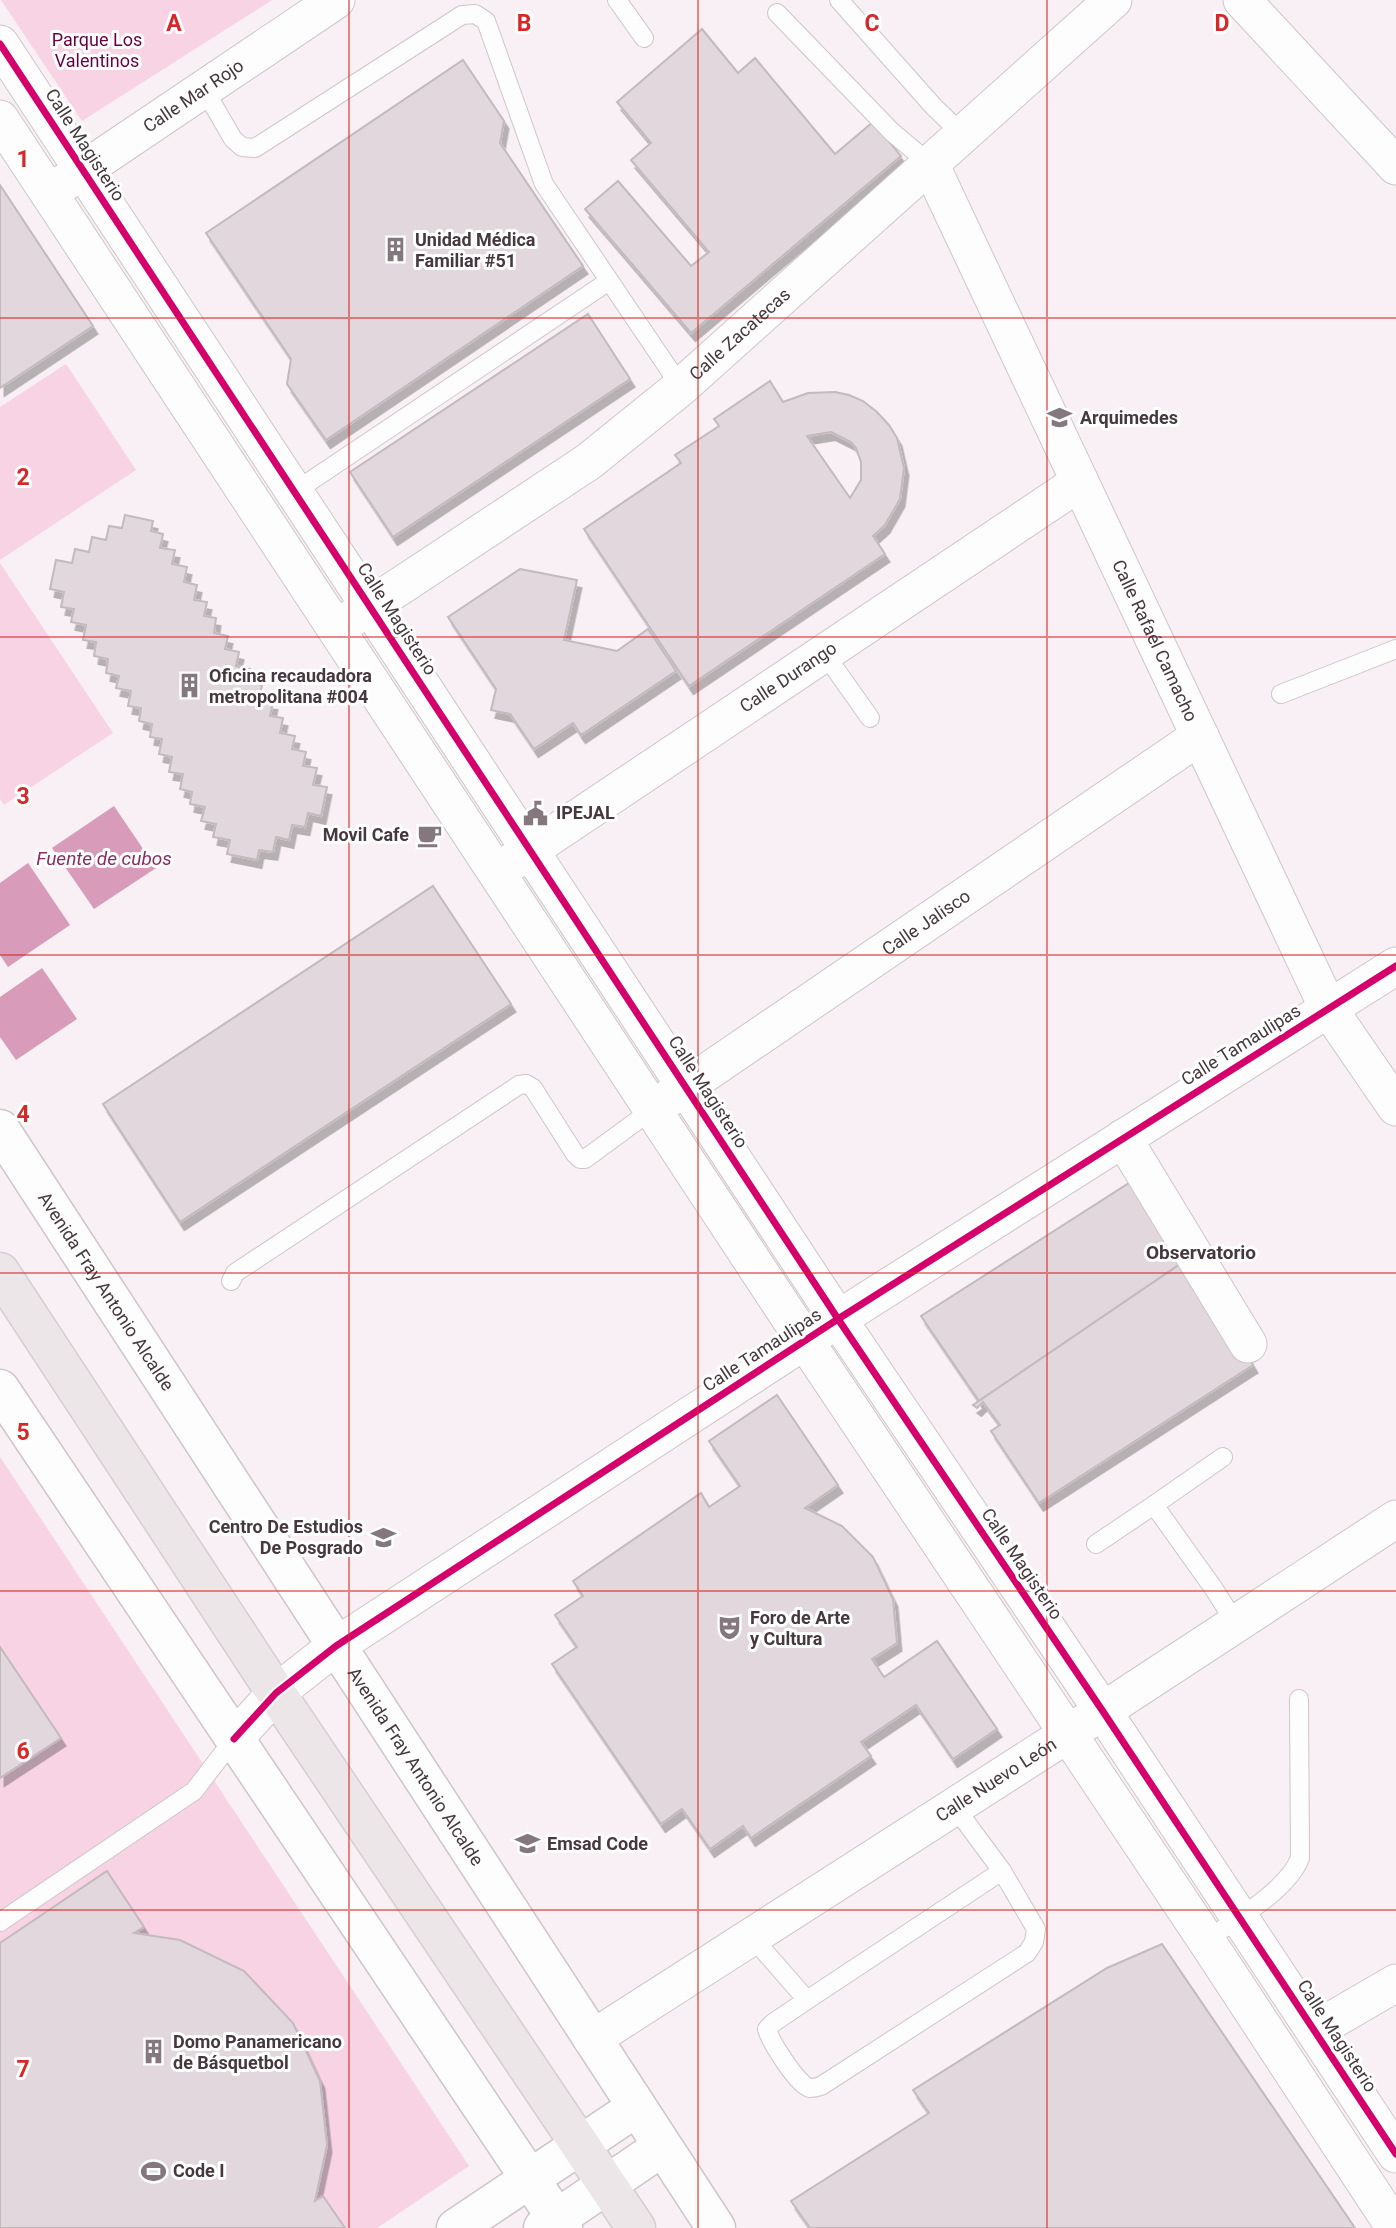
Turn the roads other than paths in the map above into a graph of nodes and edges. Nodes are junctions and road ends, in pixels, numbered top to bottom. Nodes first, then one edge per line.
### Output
1 (336, 0) edge
2 (617, 0) edge
3 (839, 0) edge
4 (1113, 0) edge
5 (1242, 0) edge
6 (777, 13) dead end
7 (644, 38) dead end
8 (0, 44) edge
9 (204, 89) junction
10 (0, 119) edge
11 (963, 135) junction
12 (930, 164) junction
13 (1396, 166) edge
14 (83, 170) junction
15 (49, 193) junction
16 (609, 281) junction
17 (681, 387) junction
18 (1080, 482) junction
19 (294, 492) junction
20 (370, 606) junction
21 (336, 628) junction
22 (1396, 649) edge
23 (824, 653) junction
24 (1281, 694) dead end
25 (870, 718) dead end
26 (1200, 736) junction
27 (530, 850) junction
28 (496, 872) junction
29 (1396, 966) edge
30 (1328, 1008) junction
31 (686, 1087) junction
32 (1396, 1107) edge
33 (653, 1109) junction
34 (0, 1129) edge
35 (1123, 1138) junction
36 (0, 1272) edge
37 (232, 1281) dead end
38 (838, 1319) junction
39 (805, 1341) junction
40 (1248, 1344) dead end
41 (0, 1389) edge
42 (1223, 1457) dead end
43 (1154, 1505) junction
44 (1396, 1518) edge
45 (1096, 1545) dead end
46 (1236, 1623) junction
47 (336, 1646) junction
48 (276, 1693) junction
49 (1298, 1699) dead end
50 (1102, 1710) junction
51 (1066, 1735) junction
52 (234, 1739) junction
53 (954, 1806) junction
54 (1002, 1871) junction
55 (1240, 1917) junction
56 (0, 1922) edge
57 (751, 1936) junction
58 (1206, 1940) junction
59 (1396, 1983) edge
60 (807, 2000) junction
61 (1315, 2030) junction
62 (592, 2039) junction
63 (637, 2107) junction
64 (581, 2144) junction
65 (662, 2147) junction
66 (1396, 2154) edge
67 (530, 2179) junction
68 (607, 2184) junction
69 (554, 2225) edge
70 (456, 2228) edge
71 (636, 2228) edge
72 (716, 2228) edge
73 (1395, 2228) edge

1 - 9 street, Calle Mar Rojo
2 - 7 lane
3 - 11 lane
4 - 11 street, Calle Zacatecas
5 - 13 street
6 - 12 lane
8 - 14 street, Calle Magisterio
9 - 14 street, Calle Mar Rojo
9 - 16 lane
10 - 15 street
11 - 12 street, Calle Zacatecas
12 - 17 street, Calle Zacatecas
12 - 18 street, Calle Rafaél Camacho
14 - 15 street, Calle Mar Rojo
14 - 19 street, Calle Magisterio
15 - 21 street
16 - 17 lane
16 - 19 lane
17 - 20 street, Calle Zacatecas
18 - 23 street, Calle Durango
18 - 26 street, Calle Rafaél Camacho
19 - 20 street, Calle Magisterio
20 - 21 street, Calle Zacatecas
20 - 27 street, Calle Magisterio
21 - 28 street
22 - 24 lane
23 - 25 lane
23 - 27 street, Calle Durango
26 - 30 street, Calle Rafaél Camacho
26 - 31 street, Calle Jalisco
27 - 28 street, Calle Durango
27 - 31 street, Calle Magisterio
28 - 33 street
29 - 30 street, Calle Tamaulipas
30 - 32 street, Calle Rafaél Camacho
30 - 35 street, Calle Tamaulipas
31 - 33 street, Calle Jalisco
31 - 38 street, Calle Magisterio
33 - 37 lane
33 - 39 street
34 - 47 street, Avenida Fray Antonio Alcalde
35 - 38 street, Calle Tamaulipas
35 - 40 street
36 - 48 main road
38 - 39 street, Calle Tamaulipas
38 - 50 street, Calle Magisterio
39 - 47 street, Calle Tamaulipas
39 - 51 street
41 - 52 street
42 - 43 lane
43 - 45 lane
43 - 46 lane
44 - 46 street, Calle Nuevo León
46 - 50 street, Calle Nuevo León
47 - 48 street, Calle Tamaulipas
47 - 62 street, Avenida Fray Antonio Alcalde
48 - 52 street, Calle Tamaulipas
48 - 64 main road
49 - 55 lane
50 - 51 street, Calle Nuevo León
50 - 55 street, Calle Magisterio
51 - 53 street, Calle Nuevo León
51 - 58 street
52 - 56 lane
52 - 67 street
53 - 54 lane
53 - 57 street, Calle Nuevo León
54 - 60 lane
54 - 60 lane
55 - 58 lane
55 - 61 street, Calle Magisterio
57 - 60 lane
57 - 62 street, Calle Nuevo León
58 - 73 street
59 - 61 street
61 - 66 street, Calle Magisterio
62 - 63 street, Avenida Fray Antonio Alcalde
63 - 64 street
63 - 65 street, Avenida Fray Antonio Alcalde
64 - 67 street
64 - 68 main road
65 - 68 street
65 - 72 street, Avenida Fray Antonio Alcalde
67 - 69 street
67 - 70 street
68 - 69 street
68 - 71 main road

